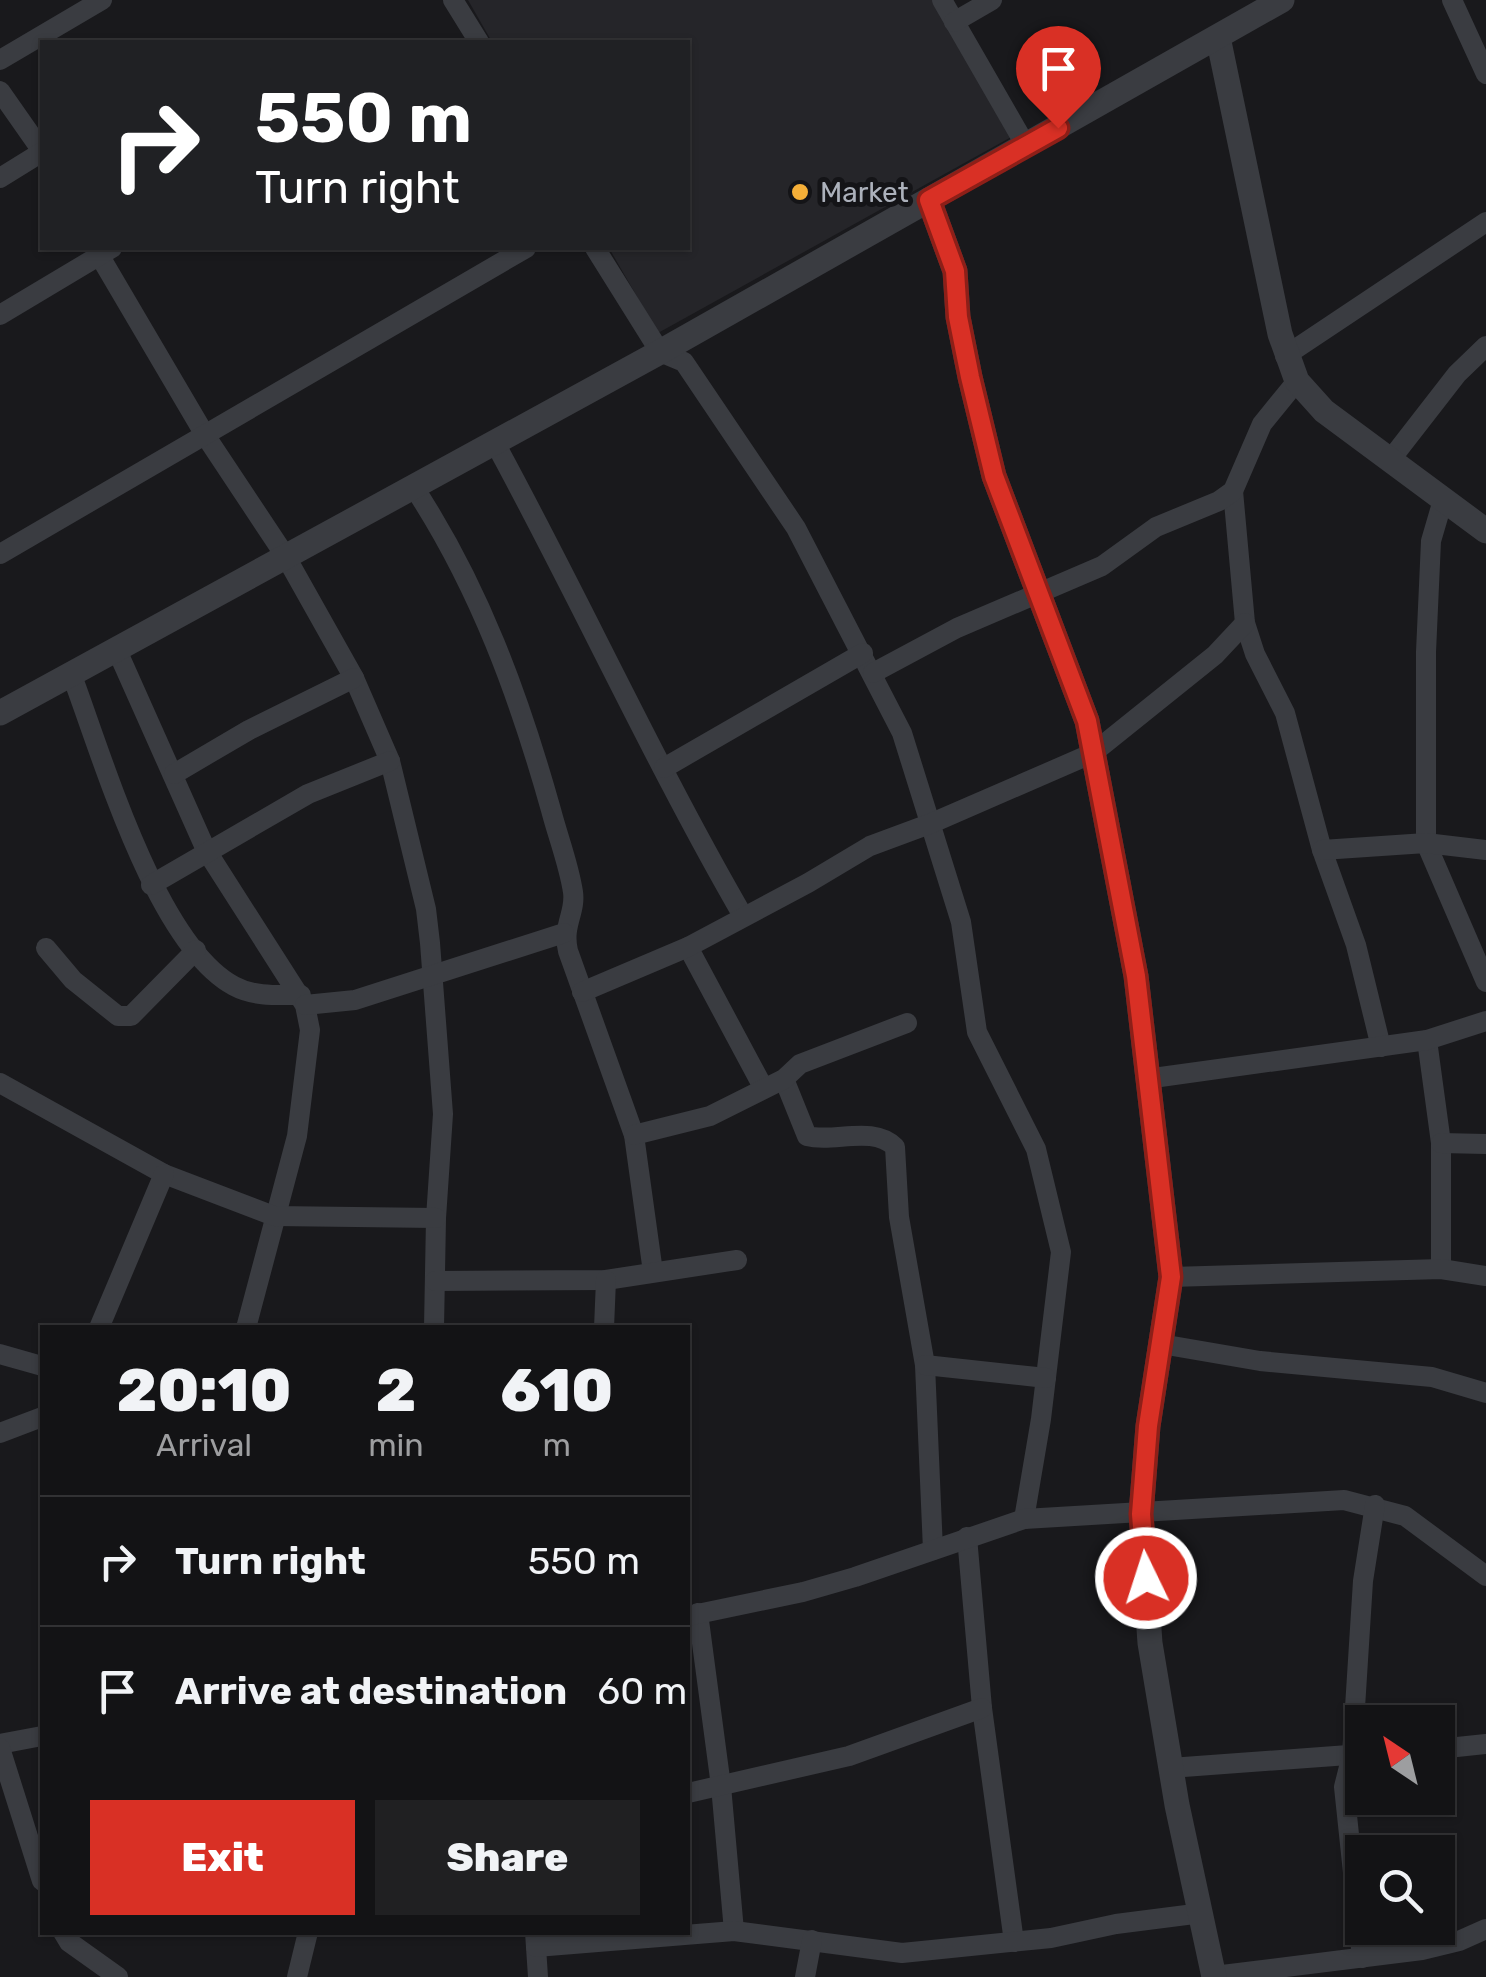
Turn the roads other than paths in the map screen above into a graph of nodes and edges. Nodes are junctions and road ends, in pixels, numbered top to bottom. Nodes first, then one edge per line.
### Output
1 (102, 0) edge
2 (453, 0) edge
3 (942, 0) edge
4 (992, 0) edge
5 (1282, 0) edge
6 (1452, 0) edge
7 (954, 22) junction
8 (1218, 37) junction
9 (473, 40) edge
10 (0, 60) edge
11 (1486, 74) edge
12 (0, 91) edge
13 (1026, 146) junction
14 (40, 148) edge
15 (40, 152) edge
16 (0, 178) edge
17 (929, 200) junction
18 (1486, 222) edge
19 (102, 250) edge
20 (523, 250) edge
21 (596, 250) edge
22 (0, 314) edge
23 (1486, 346) edge
24 (660, 352) junction
25 (1285, 356) junction
26 (1297, 381) junction
27 (206, 434) junction
28 (494, 443) junction
29 (1391, 459) junction
30 (413, 486) junction
31 (1233, 491) junction
32 (1443, 500) junction
33 (1486, 531) edge
34 (0, 554) edge
35 (286, 557) junction
36 (1037, 594) junction
37 (1245, 623) junction
38 (116, 648) junction
39 (863, 654) junction
40 (71, 673) junction
41 (873, 673) junction
42 (354, 678) junction
43 (0, 713) edge
44 (1092, 753) junction
45 (390, 762) junction
46 (664, 768) junction
47 (174, 774) junction
48 (932, 823) junction
49 (1426, 843) junction
50 (206, 850) junction
51 (1322, 850) junction
52 (1486, 850) edge
53 (151, 884) junction
54 (742, 916) junction
55 (564, 934) junction
56 (688, 947) junction
57 (46, 948) dead end
58 (196, 950) junction
59 (431, 976) junction
60 (1486, 982) edge
61 (582, 992) junction
62 (303, 1000) junction
63 (1486, 1021) edge
64 (907, 1023) dead end
65 (1427, 1040) junction
66 (1382, 1047) junction
67 (784, 1078) junction
68 (1146, 1078) junction
69 (0, 1083) edge
70 (763, 1087) junction
71 (634, 1135) junction
72 (1441, 1143) junction
73 (1486, 1144) edge
74 (164, 1174) junction
75 (274, 1216) junction
76 (436, 1218) junction
77 (737, 1260) dead end
78 (1441, 1269) junction
79 (653, 1272) junction
80 (1486, 1276) edge
81 (1171, 1277) junction
82 (606, 1280) junction
83 (435, 1281) junction
84 (100, 1325) edge
85 (247, 1325) edge
86 (434, 1325) edge
87 (604, 1325) edge
88 (1161, 1344) junction
89 (0, 1354) edge
90 (40, 1365) edge
91 (926, 1365) junction
92 (1046, 1378) junction
93 (1486, 1393) edge
94 (40, 1418) edge
95 (0, 1433) edge
96 (1375, 1505) junction
97 (1141, 1514) junction
98 (1024, 1519) junction
99 (967, 1537) junction
100 (933, 1550) junction
101 (1486, 1576) edge
102 (693, 1615) edge
103 (1359, 1705) edge
104 (982, 1708) junction
105 (40, 1736) edge
106 (1486, 1744) edge
107 (0, 1746) edge
108 (1455, 1747) edge
109 (1345, 1755) edge
110 (1170, 1768) junction
111 (721, 1786) junction
112 (690, 1792) edge
113 (1347, 1815) edge
114 (40, 1875) edge
115 (1202, 1913) junction
116 (1486, 1929) edge
117 (734, 1931) junction
118 (690, 1933) edge
119 (65, 1935) edge
120 (307, 1935) edge
121 (646, 1935) edge
122 (535, 1940) edge
123 (812, 1940) junction
124 (1014, 1942) junction
125 (1362, 1958) junction
126 (118, 1977) edge
127 (297, 1977) edge
128 (538, 1977) edge
129 (805, 1977) edge
130 (1214, 1977) edge

1 - 10 street
2 - 9 street
3 - 7 street
4 - 7 street
5 - 8 street
6 - 11 street
7 - 13 street
8 - 13 street
8 - 25 street
12 - 14 street
13 - 17 street
15 - 16 street
17 - 24 street
17 - 36 street
18 - 25 street
19 - 22 street
19 - 27 street
20 - 27 street
21 - 24 street
23 - 29 street
24 - 28 street
24 - 39 street
25 - 26 street
26 - 29 street
26 - 31 street
27 - 34 street
27 - 35 street
28 - 30 street
28 - 46 street
29 - 32 street
30 - 35 street
30 - 55 street
31 - 36 street
31 - 37 street
32 - 33 street
32 - 49 street
35 - 38 street
35 - 42 street
36 - 41 street
36 - 44 street
37 - 44 street
37 - 51 street
38 - 40 street
38 - 47 street
39 - 41 street
39 - 46 street
40 - 43 street
40 - 53 street
41 - 48 street
42 - 45 street
42 - 47 street
44 - 48 street
44 - 68 street
45 - 50 street
45 - 59 street
46 - 54 street
47 - 50 street
48 - 54 street
48 - 92 street
49 - 51 street
49 - 52 street
49 - 60 street
50 - 53 street
50 - 62 street
51 - 66 street
53 - 58 street
54 - 56 street
55 - 59 street
55 - 61 street
56 - 61 street
56 - 70 street
57 - 58 street
58 - 62 street
59 - 62 street
59 - 76 street
61 - 71 street
62 - 75 street
63 - 65 street
64 - 67 street
65 - 66 street
65 - 72 street
66 - 68 street
67 - 70 street
67 - 91 street
68 - 81 street
69 - 74 street
70 - 71 street
71 - 79 street
72 - 73 street
72 - 78 street
74 - 75 street
74 - 84 street
75 - 76 street
75 - 85 street
76 - 83 street
77 - 79 street
78 - 80 street
78 - 81 street
79 - 82 street
81 - 88 street
82 - 83 street
82 - 87 street
83 - 86 street
88 - 93 street
88 - 97 street
89 - 90 street
91 - 92 street
91 - 100 street
92 - 98 street
94 - 95 street
96 - 97 street
96 - 101 street
96 - 103 street
97 - 98 street
97 - 110 street
98 - 99 street
99 - 100 street
99 - 104 street
100 - 102 street
102 - 111 street
104 - 111 street
104 - 124 street
105 - 107 street
106 - 108 street
107 - 114 street
109 - 110 street
110 - 115 street
111 - 112 street
111 - 117 street
113 - 125 street
115 - 124 street
115 - 130 street
116 - 125 street
117 - 118 street
117 - 123 street
119 - 126 street
120 - 127 street
121 - 122 street
122 - 128 street
123 - 124 street
123 - 129 street
125 - 130 street

